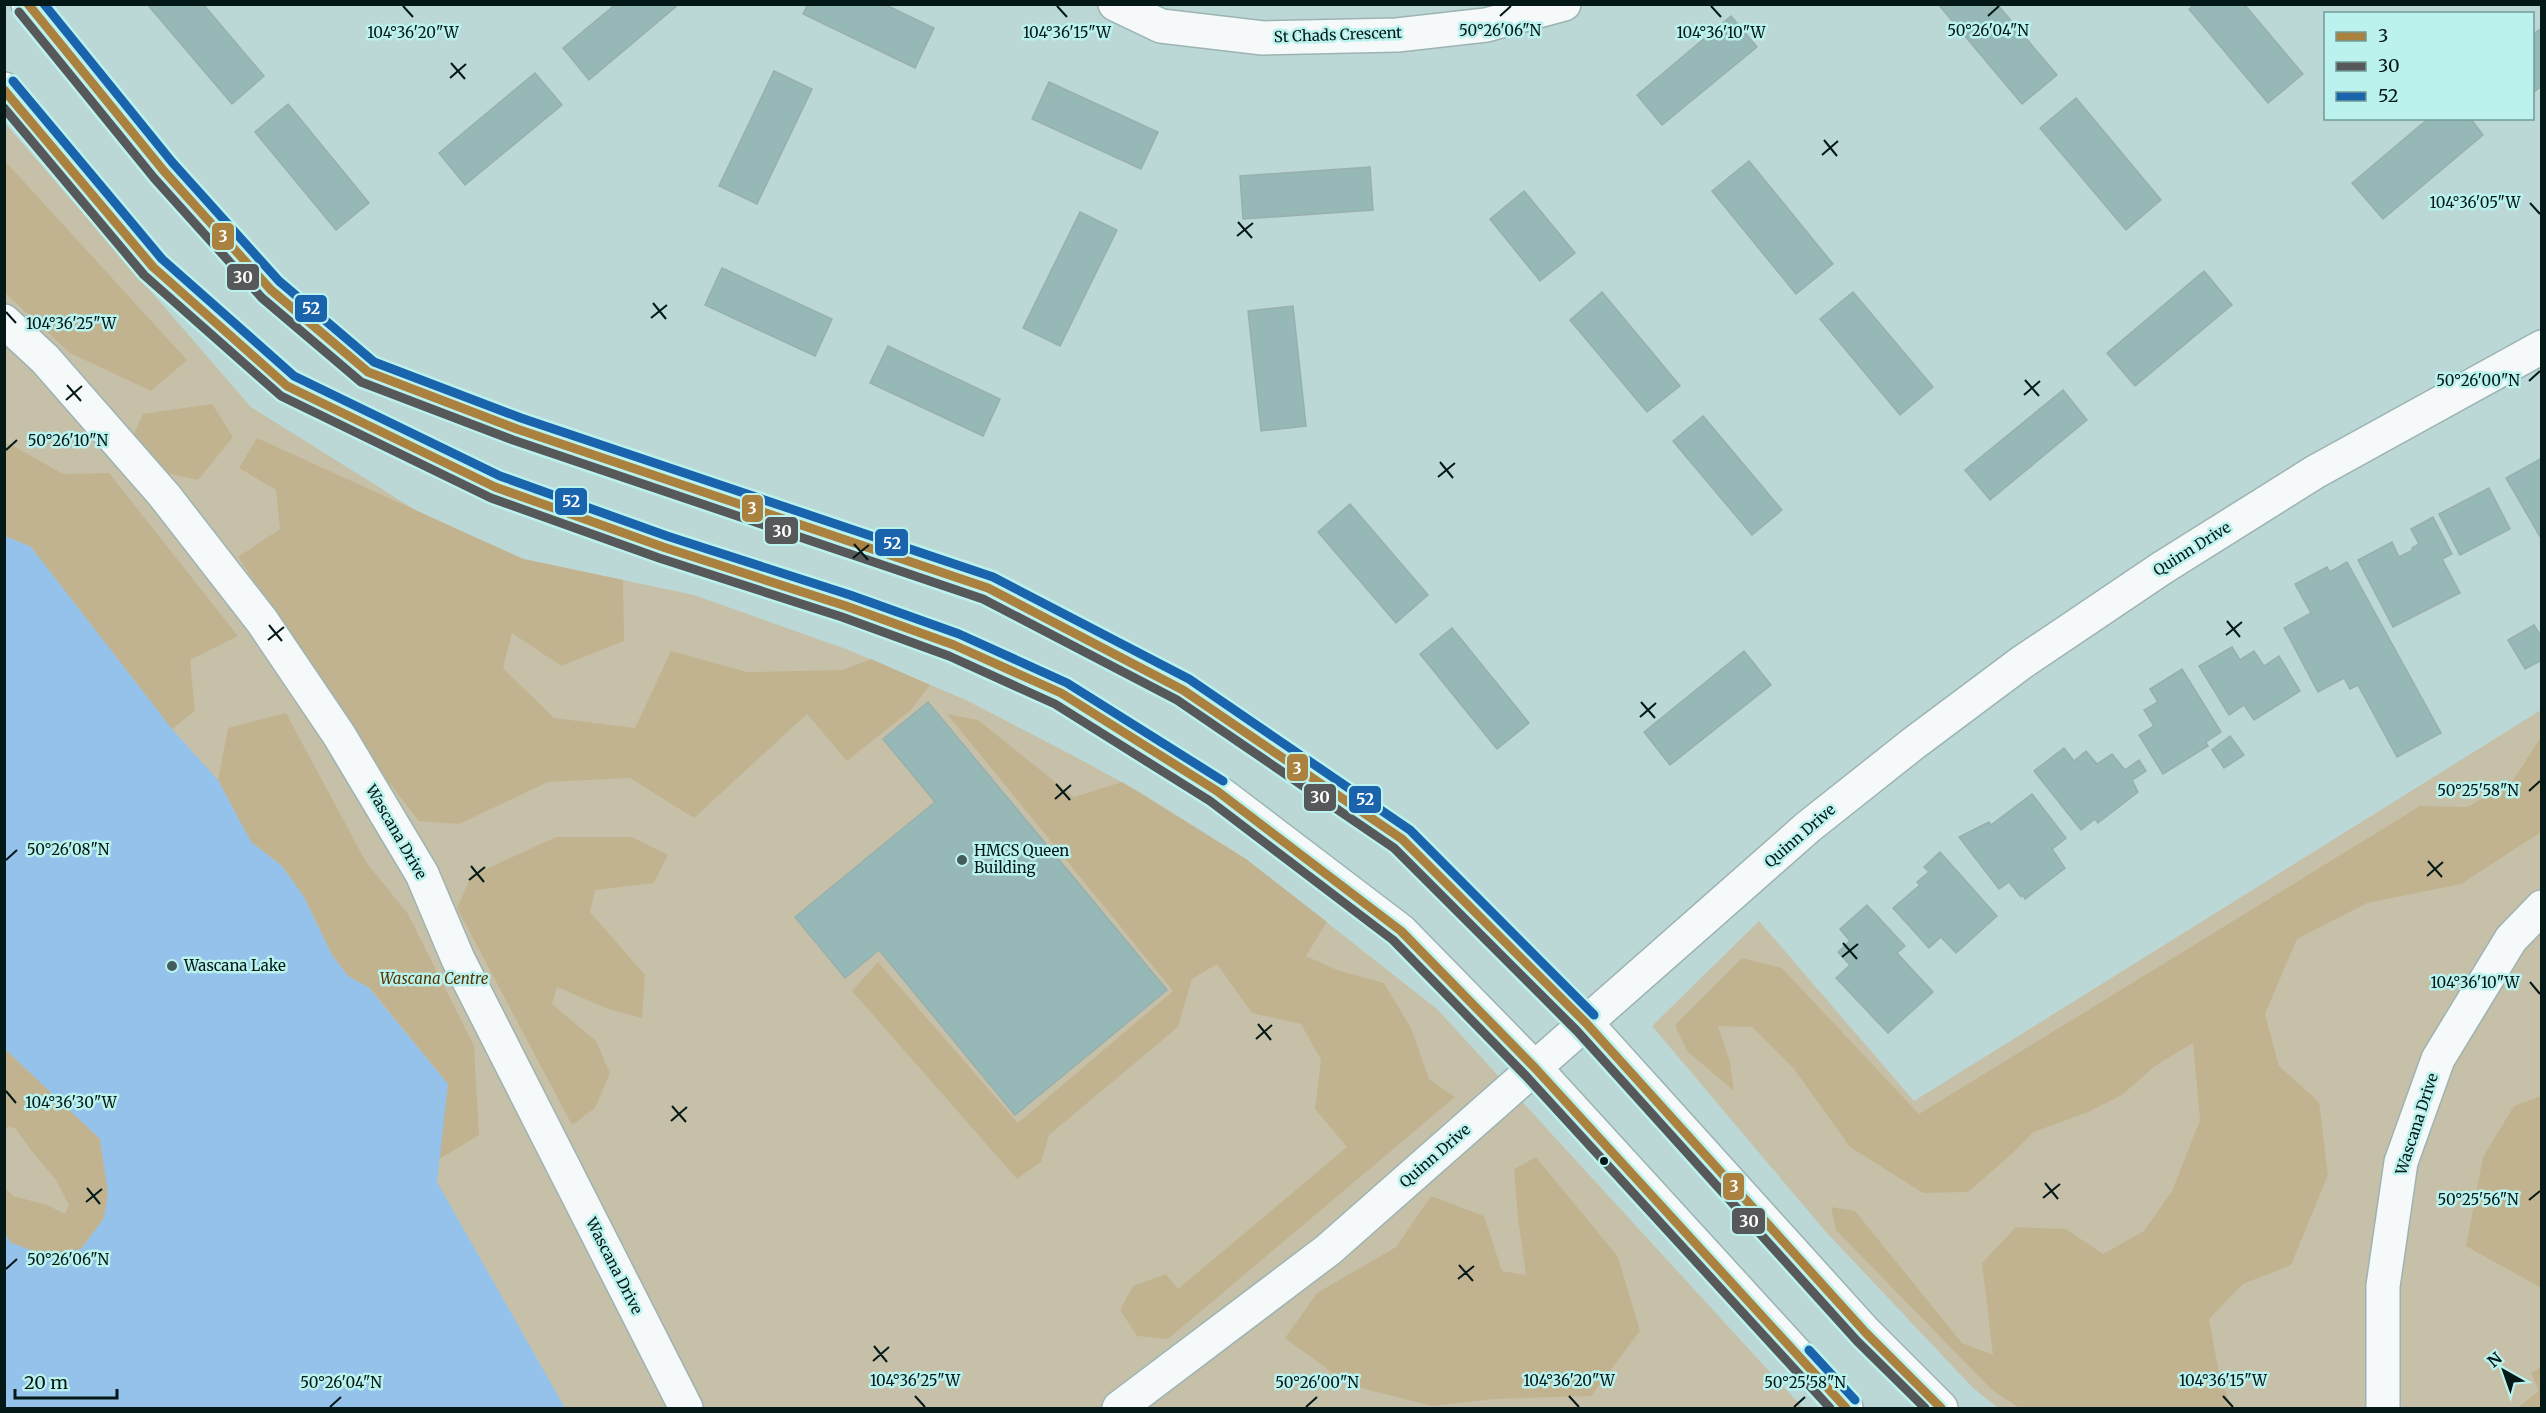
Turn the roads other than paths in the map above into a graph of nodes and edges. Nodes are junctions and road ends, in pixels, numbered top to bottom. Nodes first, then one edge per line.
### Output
1 (28, 4) edge
2 (1115, 4) edge
3 (1564, 4) edge
4 (4, 89) edge
5 (4, 321) edge
6 (2541, 347) edge
7 (2541, 907) edge
8 (1586, 1023) junction
9 (1535, 1068) junction
10 (686, 1408) edge
11 (1119, 1408) edge
12 (1846, 1408) edge
13 (1941, 1408) edge
14 (2383, 1408) edge

1 - 8 main road
2 - 3 main road, St Chads Crescent
4 - 9 main road
5 - 10 main road, Wascana Drive
6 - 8 main road, Quinn Drive
7 - 14 main road, Wascana Drive
8 - 9 main road, Quinn Drive
8 - 13 main road
9 - 11 main road, Quinn Drive
9 - 12 main road

